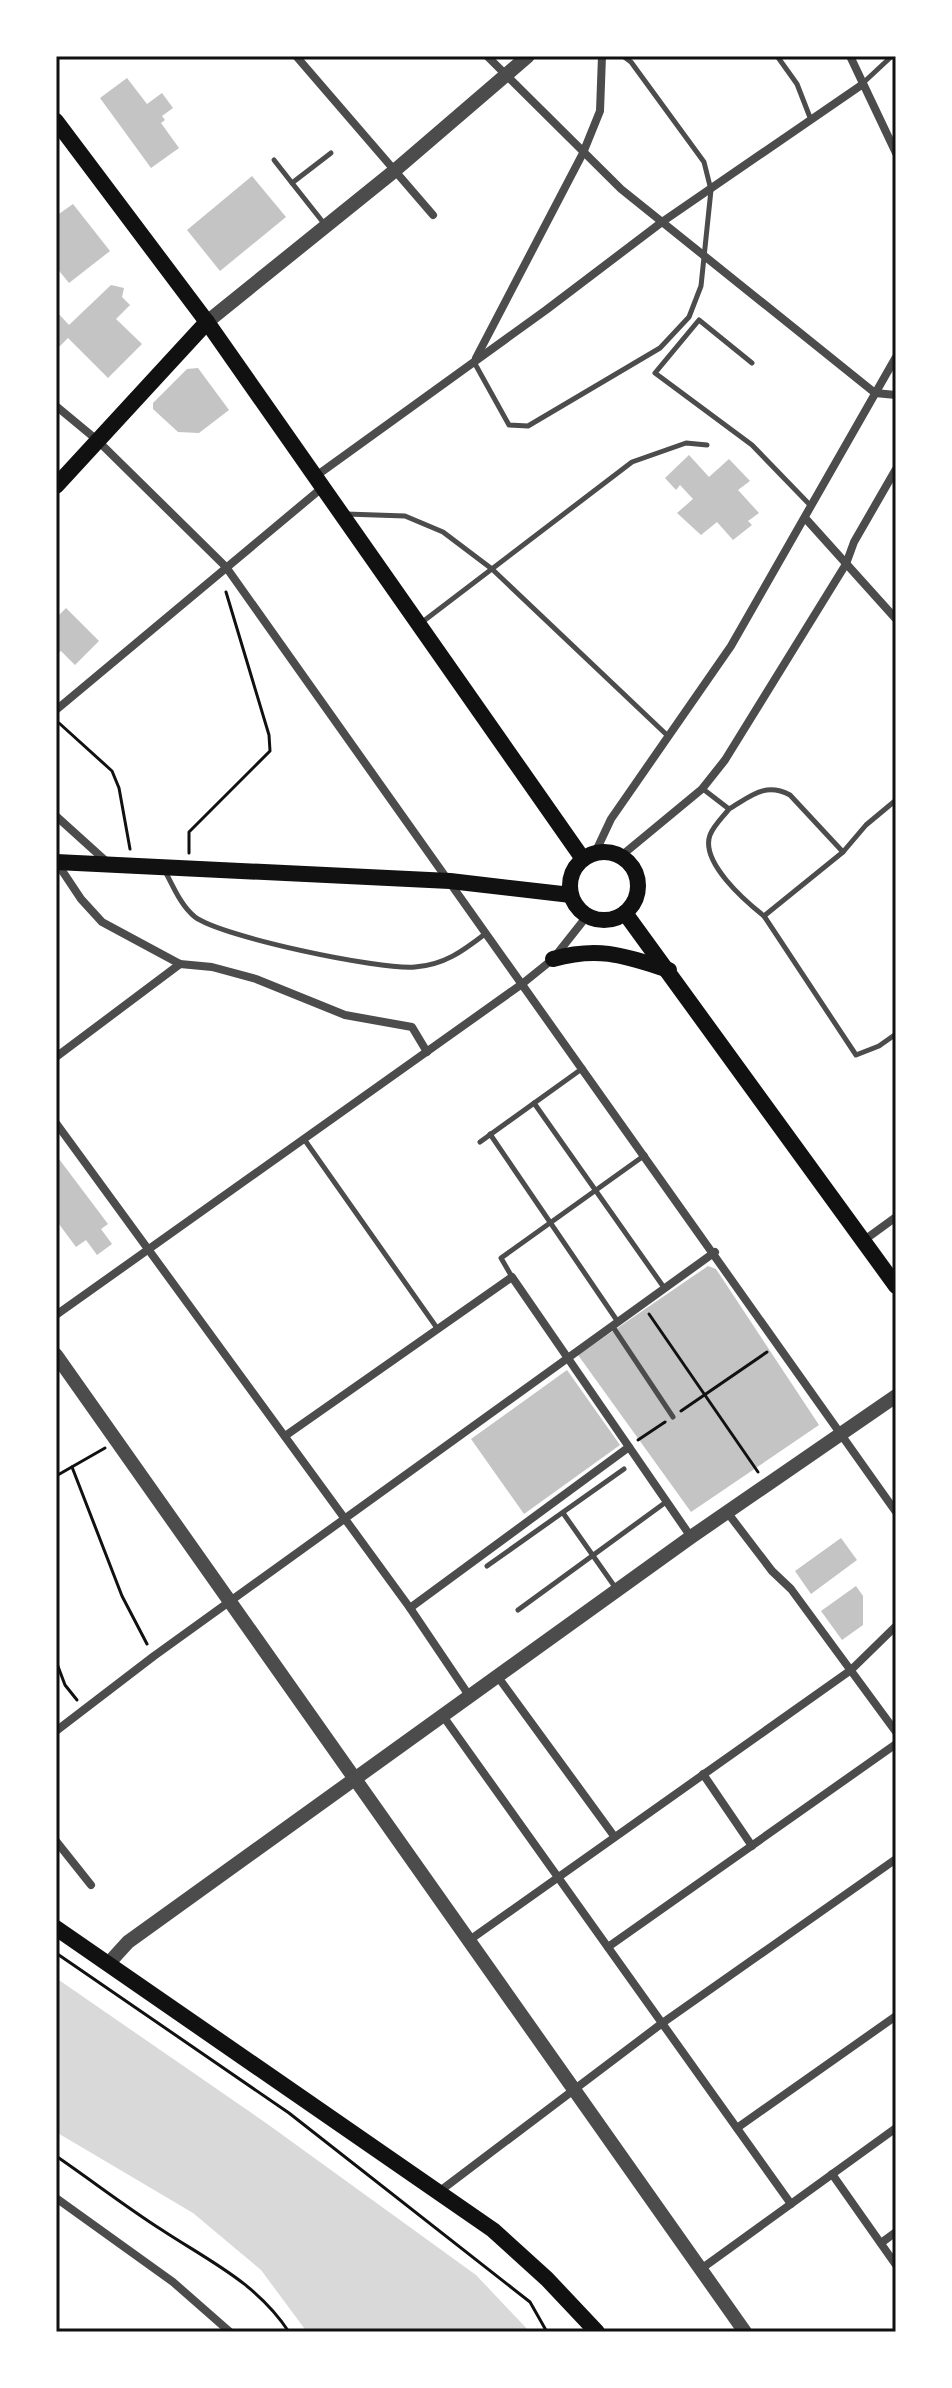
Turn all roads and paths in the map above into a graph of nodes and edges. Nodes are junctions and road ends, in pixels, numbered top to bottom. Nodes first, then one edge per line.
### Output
1 (296, 56) edge
2 (487, 56) edge
3 (528, 56) edge
4 (602, 56) edge
5 (623, 56) edge
6 (777, 56) edge
7 (850, 56) edge
8 (892, 56) edge
9 (507, 74) junction
10 (863, 84) junction
11 (811, 120) junction
12 (58, 129) edge
13 (331, 153) dead end
14 (583, 153) junction
15 (896, 153) edge
16 (274, 160) dead end
17 (393, 172) junction
18 (292, 183) junction
19 (711, 190) junction
20 (433, 215) dead end
21 (662, 222) junction
22 (326, 227) junction
23 (703, 255) junction
24 (207, 322) junction
25 (896, 357) edge
26 (474, 362) junction
27 (752, 363) dead end
28 (875, 393) junction
29 (896, 395) edge
30 (56, 406) edge
31 (97, 440) junction
32 (707, 445) dead end
33 (896, 469) edge
34 (320, 481) junction
35 (56, 486) edge
36 (812, 506) junction
37 (343, 514) junction
38 (806, 519) junction
39 (846, 564) junction
40 (226, 567) junction
41 (492, 569) junction
42 (896, 619) edge
43 (420, 624) junction
44 (56, 710) edge
45 (56, 721) edge
46 (669, 737) junction
47 (702, 789) junction
48 (896, 800) edge
49 (729, 809) junction
50 (56, 816) edge
51 (843, 852) junction
52 (589, 856) junction
53 (621, 856) junction
54 (57, 862) edge
55 (109, 864) junction
56 (133, 865) junction
57 (163, 868) junction
58 (189, 869) junction
59 (450, 881) junction
60 (571, 895) junction
61 (625, 913) junction
62 (587, 916) junction
63 (764, 916) junction
64 (486, 934) junction
65 (553, 959) junction
66 (180, 964) junction
67 (669, 970) junction
68 (522, 984) junction
69 (896, 1034) edge
70 (427, 1052) junction
71 (56, 1057) edge
72 (584, 1067) junction
73 (534, 1103) junction
74 (56, 1123) edge
75 (490, 1134) junction
76 (304, 1139) junction
77 (480, 1142) dead end
78 (645, 1154) junction
79 (595, 1190) junction
80 (896, 1217) edge
81 (549, 1220) junction
82 (863, 1241) junction
83 (149, 1250) junction
84 (715, 1252) junction
85 (512, 1277) junction
86 (896, 1286) edge
87 (665, 1290) junction
88 (643, 1305) junction
89 (56, 1315) edge
90 (616, 1325) junction
91 (437, 1328) junction
92 (778, 1344) junction
93 (56, 1355) edge
94 (568, 1359) junction
95 (705, 1395) junction
96 (896, 1396) edge
97 (673, 1417) junction
98 (285, 1436) junction
99 (840, 1436) junction
100 (116, 1441) junction
101 (629, 1447) junction
102 (72, 1467) junction
103 (624, 1469) dead end
104 (56, 1476) edge
105 (767, 1485) junction
106 (667, 1502) junction
107 (727, 1512) junction
108 (896, 1512) edge
109 (563, 1513) junction
110 (345, 1519) junction
111 (691, 1537) junction
112 (593, 1556) junction
113 (487, 1566) dead end
114 (618, 1591) junction
115 (232, 1600) junction
116 (410, 1608) junction
117 (518, 1610) dead end
118 (896, 1626) edge
119 (154, 1656) junction
120 (56, 1661) edge
121 (851, 1670) junction
122 (498, 1677) junction
123 (470, 1697) junction
124 (85, 1709) junction
125 (443, 1716) junction
126 (56, 1731) edge
127 (896, 1732) edge
128 (896, 1744) edge
129 (703, 1774) junction
130 (354, 1778) junction
131 (614, 1836) junction
132 (56, 1841) edge
133 (752, 1846) junction
134 (896, 1859) edge
135 (558, 1877) junction
136 (91, 1885) dead end
137 (56, 1928) edge
138 (471, 1939) junction
139 (608, 1947) junction
140 (56, 1953) edge
141 (108, 1964) junction
142 (896, 2016) edge
143 (661, 2024) junction
144 (574, 2088) junction
145 (737, 2128) junction
146 (896, 2128) edge
147 (56, 2156) edge
148 (832, 2174) junction
149 (440, 2191) junction
150 (56, 2198) edge
151 (791, 2204) junction
152 (896, 2232) edge
153 (881, 2243) junction
154 (896, 2265) edge
155 (701, 2269) junction
156 (230, 2332) edge
157 (289, 2332) edge
158 (547, 2332) edge
159 (597, 2332) edge
160 (745, 2332) edge

1 - 17 street
2 - 9 street
3 - 9 street
4 - 14 street
5 - 19 lane
6 - 11 lane
7 - 10 street
8 - 10 lane
9 - 14 street
9 - 17 street
10 - 11 street
10 - 15 street
11 - 19 street
12 - 24 main road
13 - 18 lane
14 - 21 street
14 - 26 street
16 - 18 lane
17 - 20 street
17 - 22 street
18 - 22 lane
19 - 21 street
19 - 23 lane
21 - 23 street
21 - 26 street
22 - 24 street
23 - 26 lane
23 - 28 street
24 - 31 main road
24 - 34 main road
25 - 28 street
26 - 34 street
27 - 36 lane
28 - 29 street
28 - 36 street
30 - 31 street
31 - 35 main road
31 - 40 street
32 - 41 lane
33 - 39 street
34 - 37 main road
34 - 40 street
36 - 38 street
37 - 41 lane
37 - 43 main road
38 - 39 street
38 - 46 street
39 - 42 street
39 - 47 street
40 - 44 street
40 - 58 path
40 - 59 street
41 - 43 lane
41 - 46 lane
43 - 52 main road
45 - 56 path
46 - 52 street
47 - 49 lane
47 - 53 street
48 - 51 lane
49 - 51 lane
49 - 63 lane
50 - 55 street
51 - 63 lane
52 - 53 main road
52 - 60 main road
53 - 61 main road
54 - 55 main road
54 - 66 street
55 - 56 main road
56 - 57 main road
57 - 58 main road
57 - 64 lane
58 - 59 main road
59 - 60 main road
59 - 64 street
60 - 62 main road
61 - 62 main road
61 - 67 main road
62 - 65 street
63 - 69 lane
64 - 68 street
65 - 67 main road
65 - 68 street
66 - 70 street
66 - 71 street
67 - 82 main road
68 - 70 street
68 - 72 street
70 - 76 street
72 - 73 lane
72 - 78 street
73 - 75 lane
73 - 79 lane
74 - 83 street
75 - 77 lane
75 - 81 lane
76 - 83 street
76 - 91 lane
78 - 79 lane
78 - 84 street
79 - 81 lane
79 - 87 lane
80 - 82 street
81 - 85 lane
81 - 90 lane
82 - 86 main road
83 - 89 street
83 - 98 street
84 - 87 street
84 - 92 street
85 - 91 street
85 - 94 street
87 - 88 street
88 - 90 street
88 - 95 path
90 - 94 street
90 - 97 lane
91 - 98 street
92 - 95 path
92 - 99 street
93 - 100 street
94 - 101 street
94 - 110 street
95 - 97 path
95 - 105 path
96 - 99 street
97 - 101 path
98 - 110 street
99 - 105 street
99 - 108 street
100 - 102 path
100 - 115 street
101 - 106 street
101 - 116 street
102 - 104 path
102 - 119 path
103 - 109 lane
105 - 107 street
106 - 111 street
106 - 112 lane
107 - 111 street
107 - 121 street
109 - 112 lane
109 - 113 lane
110 - 115 street
110 - 116 street
111 - 114 street
112 - 114 lane
112 - 117 lane
114 - 122 street
115 - 119 street
115 - 130 street
116 - 123 street
118 - 121 street
119 - 124 street
120 - 124 path
121 - 127 street
121 - 129 street
122 - 123 street
122 - 131 street
123 - 125 street
124 - 126 street
125 - 130 street
125 - 135 street
128 - 133 street
129 - 131 street
129 - 133 street
130 - 138 street
130 - 141 street
131 - 135 street
132 - 136 street
133 - 139 street
134 - 143 street
135 - 138 street
135 - 139 street
137 - 141 main road
138 - 144 street
139 - 143 street
140 - 158 path
141 - 149 main road
142 - 145 street
143 - 144 street
143 - 145 street
144 - 149 street
144 - 155 street
145 - 151 street
146 - 148 street
147 - 157 path
148 - 151 street
148 - 153 street
149 - 159 main road
150 - 156 street
151 - 155 street
152 - 153 street
153 - 154 street
155 - 160 street

